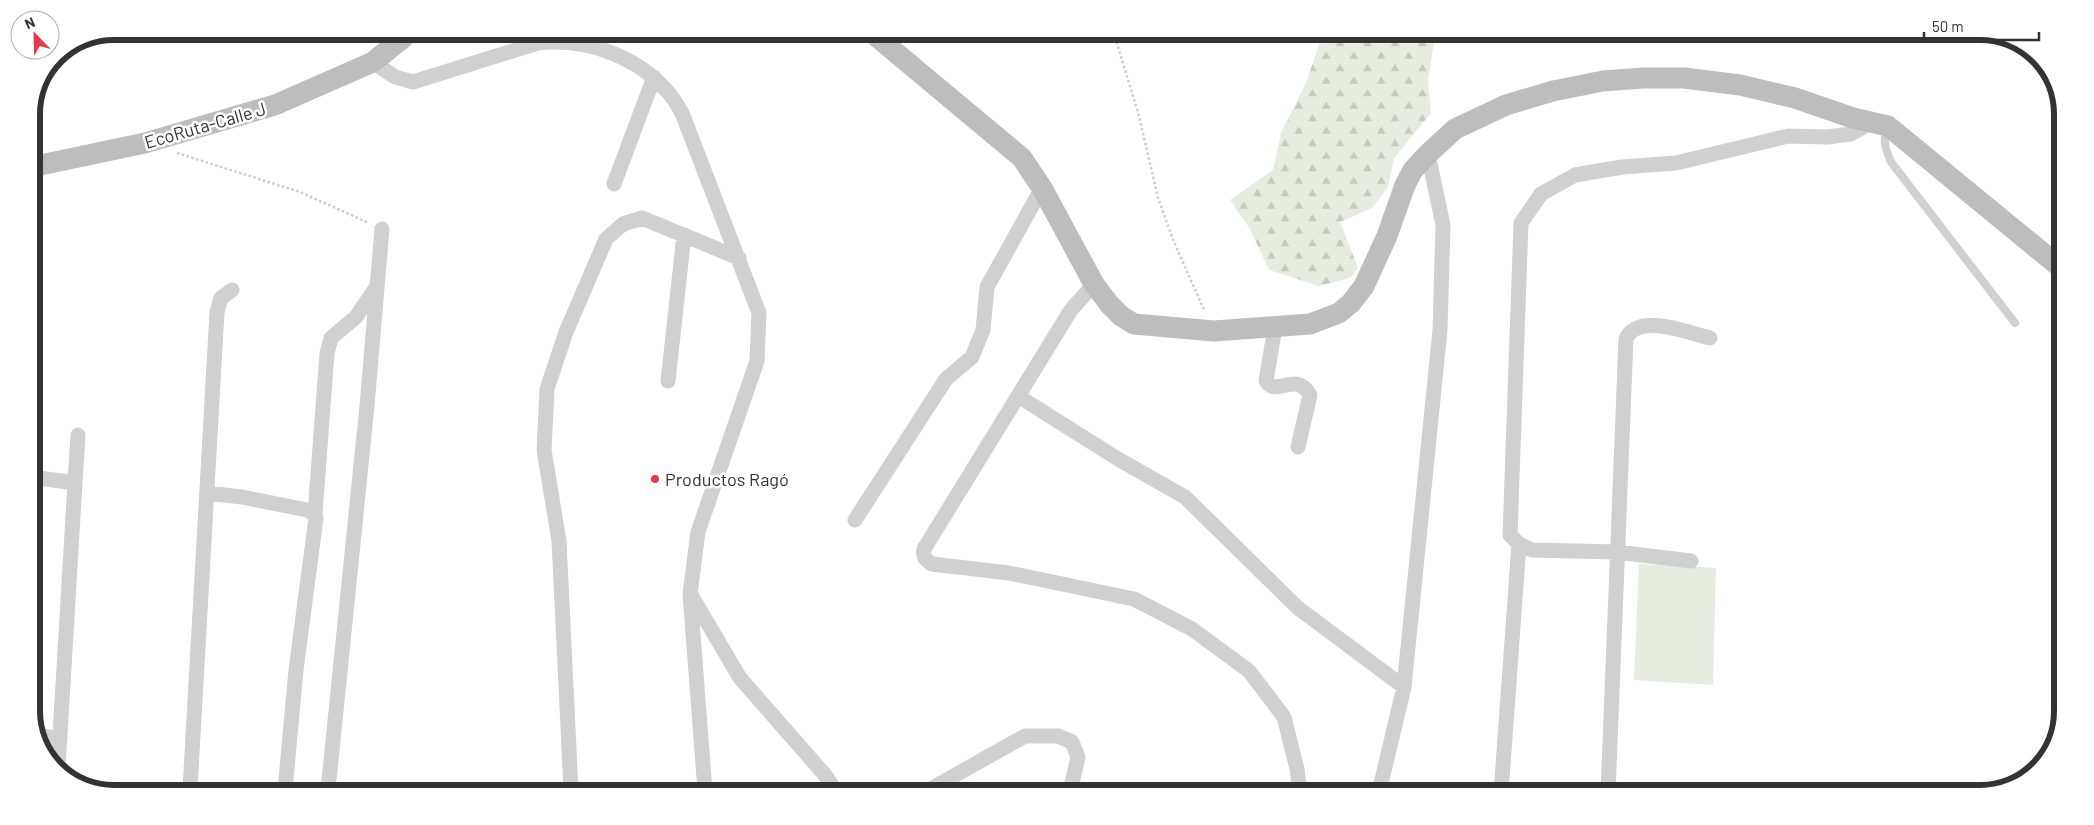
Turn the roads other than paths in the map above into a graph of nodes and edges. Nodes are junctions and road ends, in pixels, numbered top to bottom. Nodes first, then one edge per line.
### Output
1 (400, 40) edge
2 (881, 40) edge
3 (373, 62) junction
4 (654, 77) junction
5 (1880, 124) junction
6 (1428, 154) junction
7 (40, 166) edge
8 (614, 184) dead end
9 (1042, 188) junction
10 (382, 229) road end
11 (684, 235) junction
12 (739, 258) junction
13 (2054, 262) edge
14 (1094, 284) junction
15 (377, 286) junction
16 (232, 290) dead end
17 (2015, 322) dead end
18 (1275, 327) junction
19 (1710, 338) dead end
20 (668, 381) dead end
21 (1018, 396) junction
22 (78, 436) dead end
23 (1298, 446) dead end
24 (40, 478) edge
25 (75, 483) junction
26 (207, 494) junction
27 (315, 514) junction
28 (855, 520) dead end
29 (1519, 544) junction
30 (1617, 552) junction
31 (1690, 561) dead end
32 (690, 594) junction
33 (1404, 687) junction
34 (45, 736) edge
35 (60, 739) junction
36 (59, 760) edge
37 (190, 785) edge
38 (285, 785) edge
39 (328, 785) edge
40 (571, 785) edge
41 (705, 785) edge
42 (832, 785) edge
43 (938, 785) edge
44 (1072, 785) edge
45 (1299, 785) edge
46 (1381, 785) edge
47 (1502, 785) edge
48 (1608, 785) edge

1 - 3 main road, EcoRuta-Calle J
2 - 9 main road
3 - 4 street
3 - 7 main road, EcoRuta-Calle J
4 - 8 street
4 - 12 street
5 - 6 main road
5 - 13 main road
5 - 17 lane
5 - 29 street
6 - 18 main road
6 - 33 street
9 - 14 main road
9 - 28 street
10 - 15 street
11 - 12 street
11 - 20 street
11 - 40 street
12 - 32 street
14 - 18 main road
14 - 21 street
15 - 27 street
15 - 39 street
16 - 26 street
18 - 23 street
19 - 30 street
21 - 33 street
21 - 45 street
22 - 25 street
24 - 25 street
25 - 35 street
26 - 27 street
26 - 37 street
27 - 38 street
29 - 30 street
29 - 47 street
30 - 31 street
30 - 48 street
32 - 41 street
32 - 42 street
33 - 46 street
34 - 35 street
35 - 36 street
43 - 44 street

